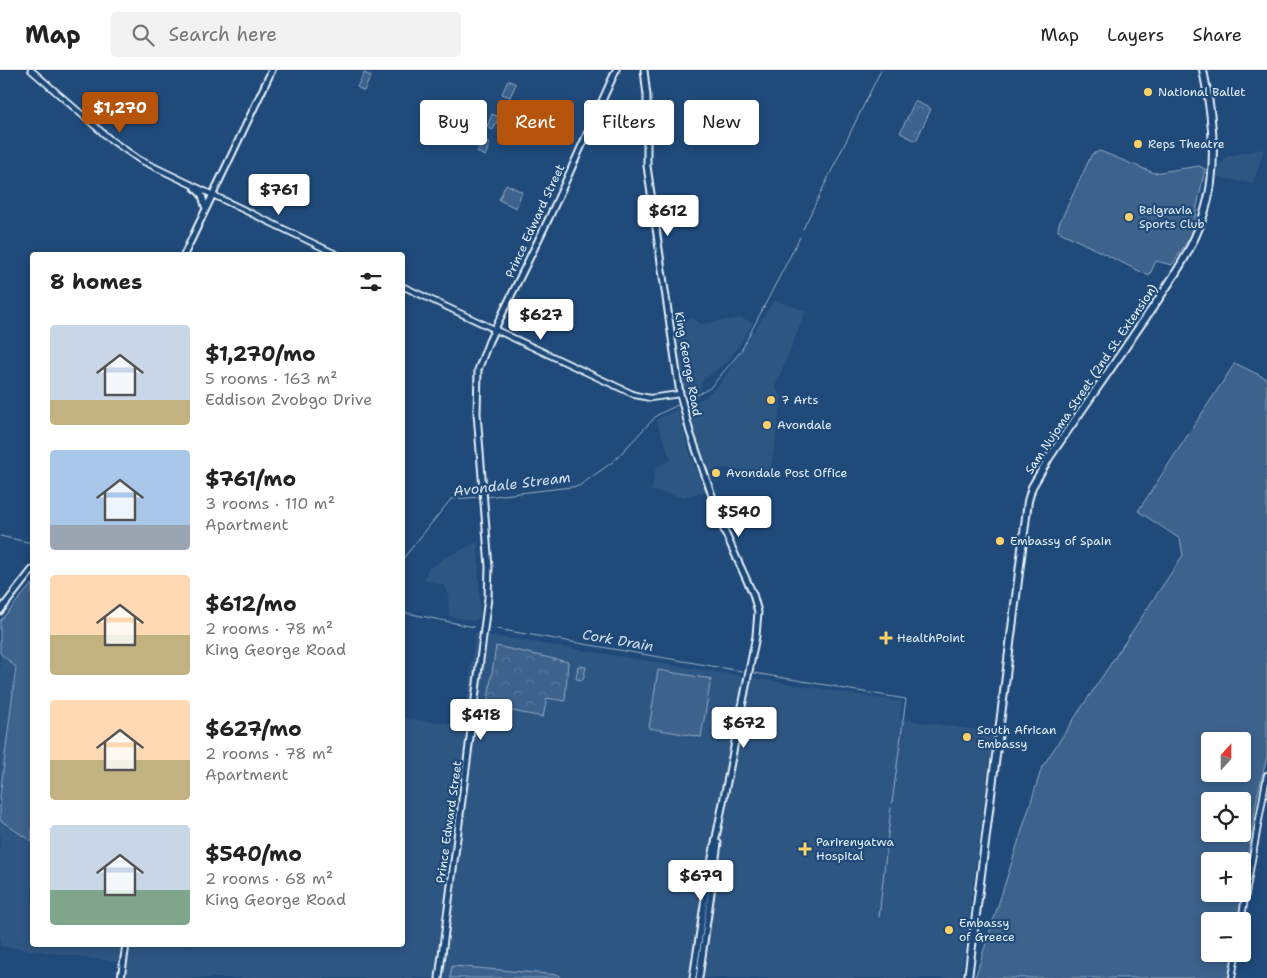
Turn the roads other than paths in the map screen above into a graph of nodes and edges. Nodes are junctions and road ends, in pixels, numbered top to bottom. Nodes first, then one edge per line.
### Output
1 (31, 70) edge
2 (272, 70) edge
3 (616, 70) edge
4 (646, 70) edge
5 (1203, 70) edge
6 (196, 188) junction
7 (211, 195) junction
8 (205, 209) junction
9 (185, 252) edge
10 (332, 252) edge
11 (405, 287) edge
12 (494, 330) junction
13 (680, 394) junction
14 (30, 573) edge
15 (30, 579) edge
16 (22, 585) junction
17 (0, 611) edge
18 (1267, 775) edge
19 (719, 828) junction
20 (1243, 912) edge
21 (126, 947) edge
22 (1235, 962) edge
23 (122, 978) edge
24 (439, 978) edge
25 (693, 978) edge
26 (698, 978) edge
27 (968, 978) edge
28 (1232, 978) edge

1 - 6 street
2 - 7 main road
3 - 12 main road, Prince Edward Street
4 - 13 main road, King George Road
5 - 27 highway, Sam Nujoma Street (2nd St. Extension)
6 - 7 street
6 - 8 main road
7 - 8 main road
7 - 10 street
8 - 9 main road
11 - 12 street
12 - 13 street
12 - 24 main road, Prince Edward Street
13 - 19 main road, King George Road
14 - 16 main road
15 - 16 main road
16 - 17 main road
18 - 20 street
19 - 25 main road
19 - 26 main road
21 - 23 main road
22 - 28 street

